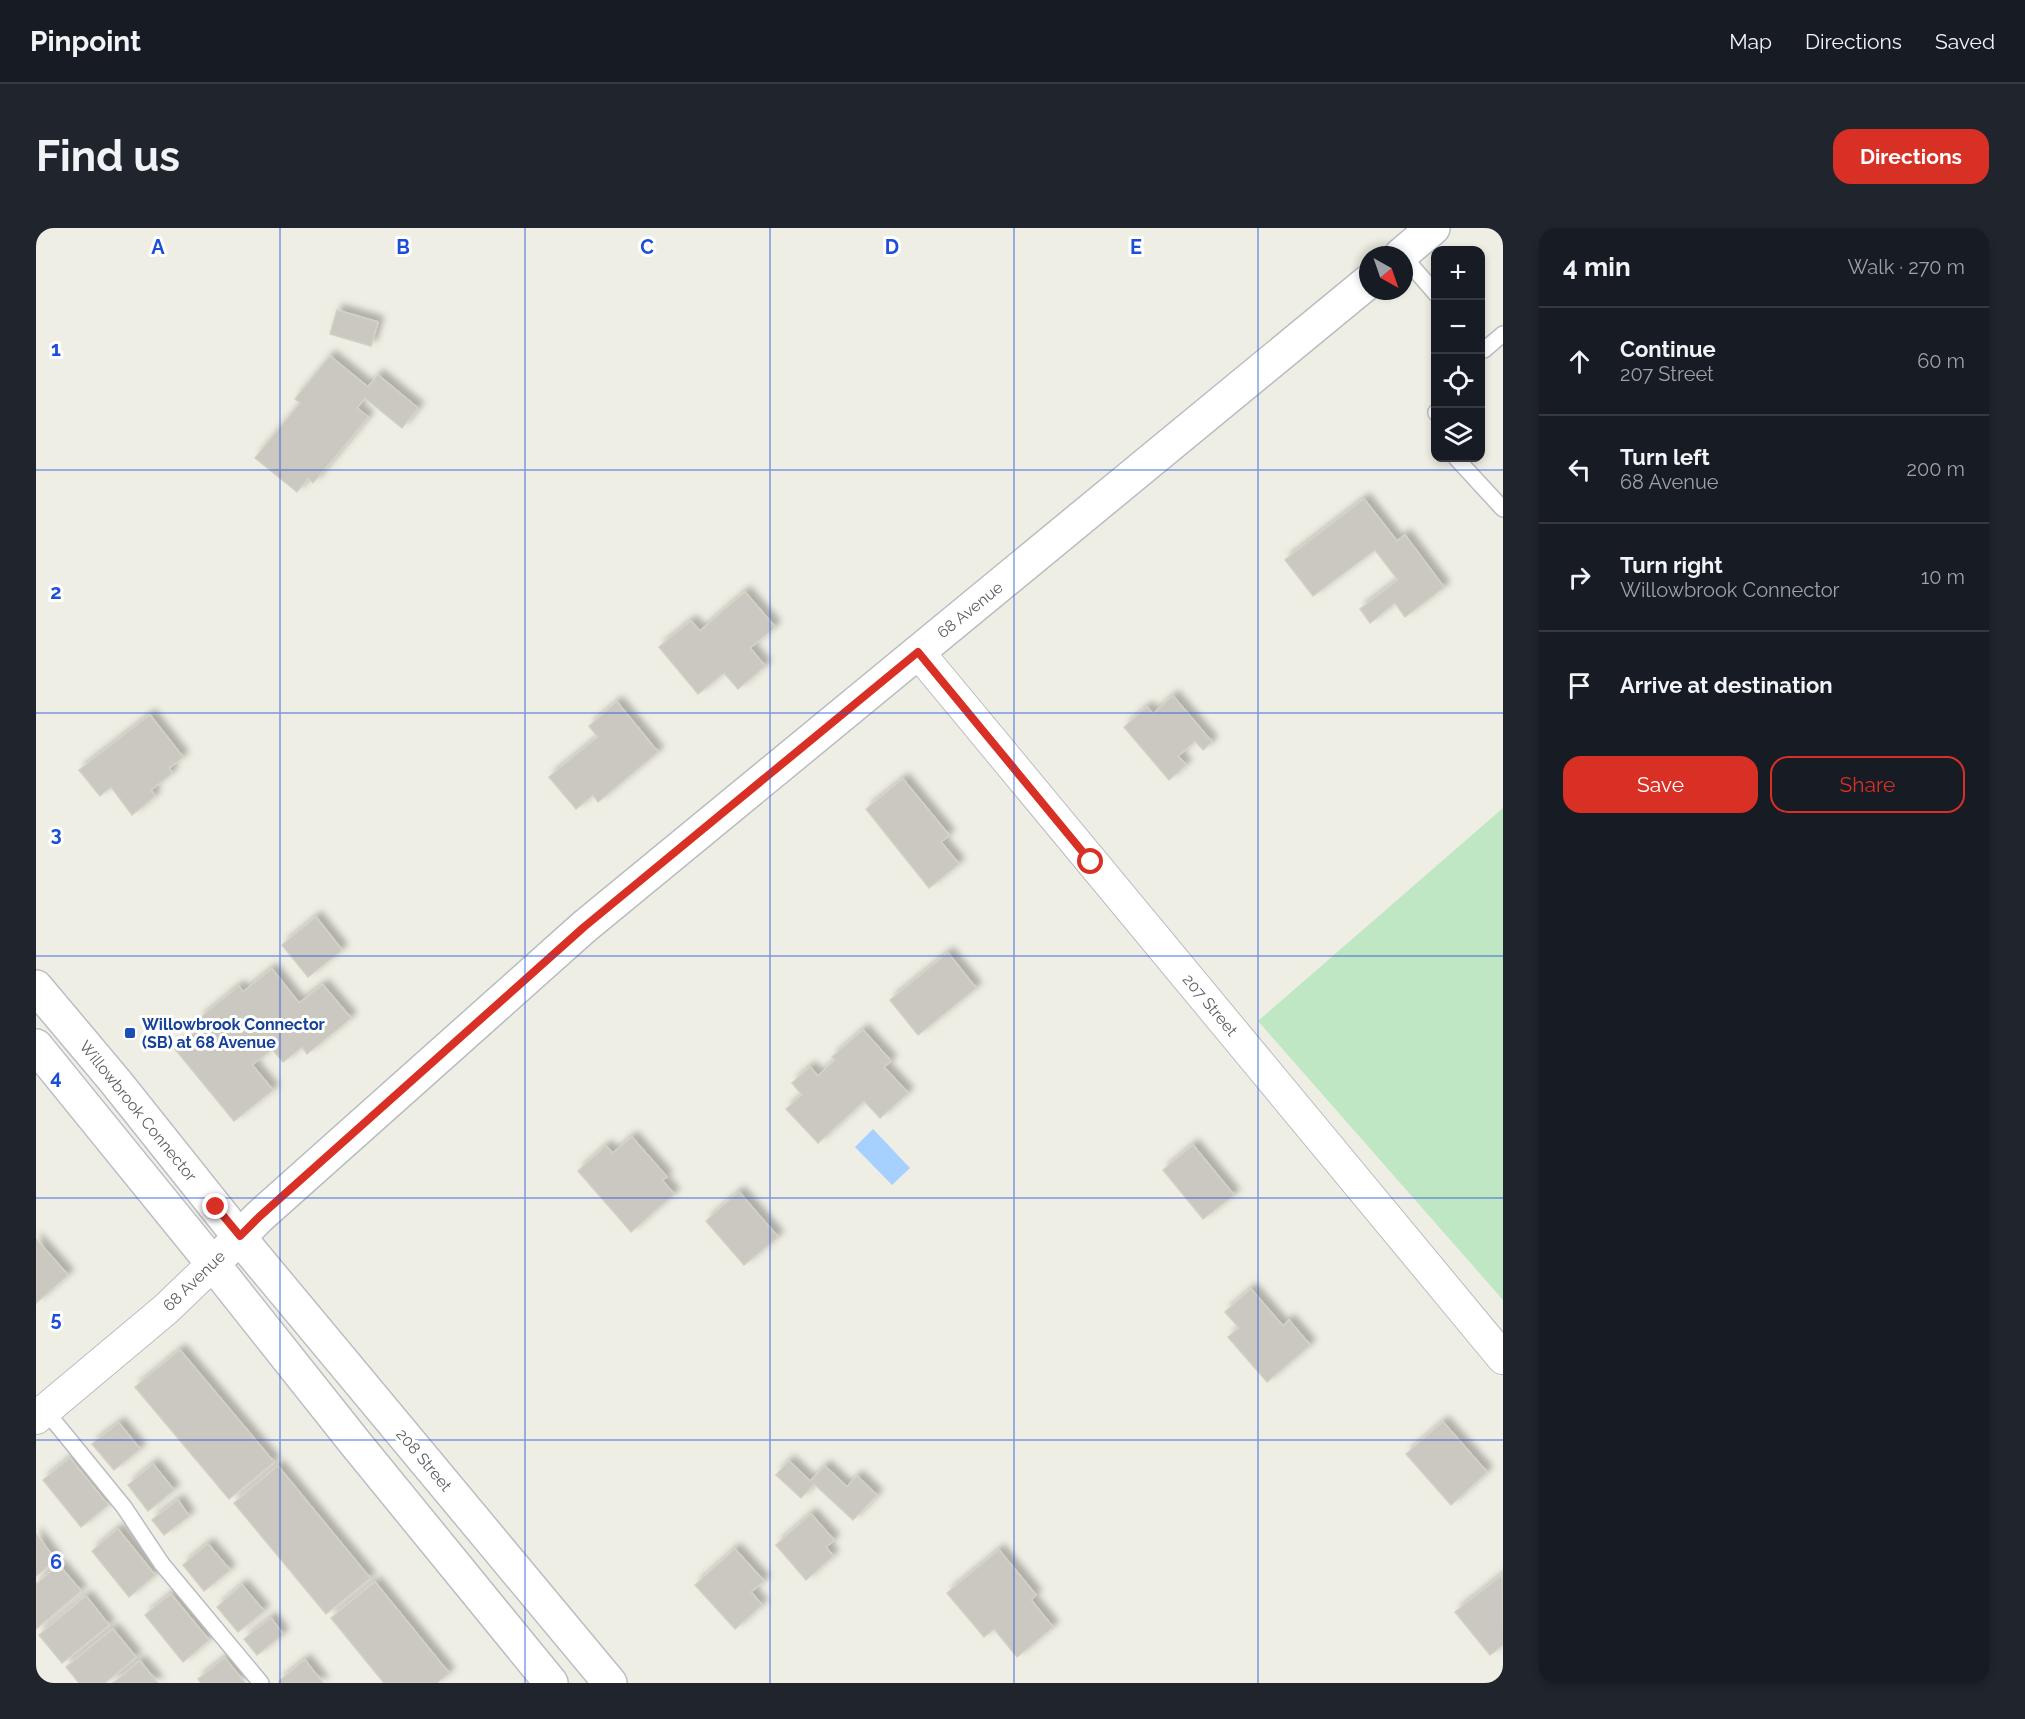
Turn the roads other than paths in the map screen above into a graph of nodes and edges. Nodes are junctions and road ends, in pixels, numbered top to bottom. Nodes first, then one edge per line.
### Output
1 (1433, 228) edge
2 (1412, 246) edge
3 (1413, 268) edge
4 (1431, 288) edge
5 (1359, 289) edge
6 (1503, 334) edge
7 (1485, 348) edge
8 (1460, 462) edge
9 (1503, 509) edge
10 (918, 652) junction
11 (36, 987) edge
12 (36, 1046) edge
13 (240, 1236) junction
14 (213, 1264) junction
15 (1503, 1358) edge
16 (41, 1414) edge
17 (261, 1683) edge
18 (550, 1683) edge
19 (610, 1683) edge

1 - 2 main road
3 - 4 lane
5 - 10 main road, 68 Avenue
6 - 7 lane
8 - 9 lane
10 - 13 main road, 68 Avenue
10 - 15 street, 207 Street
11 - 13 main road, Willowbrook Connector
12 - 14 main road
13 - 14 main road, 68 Avenue
13 - 19 main road, 208 Street
14 - 16 street, 68 Avenue
14 - 18 main road
16 - 17 lane

